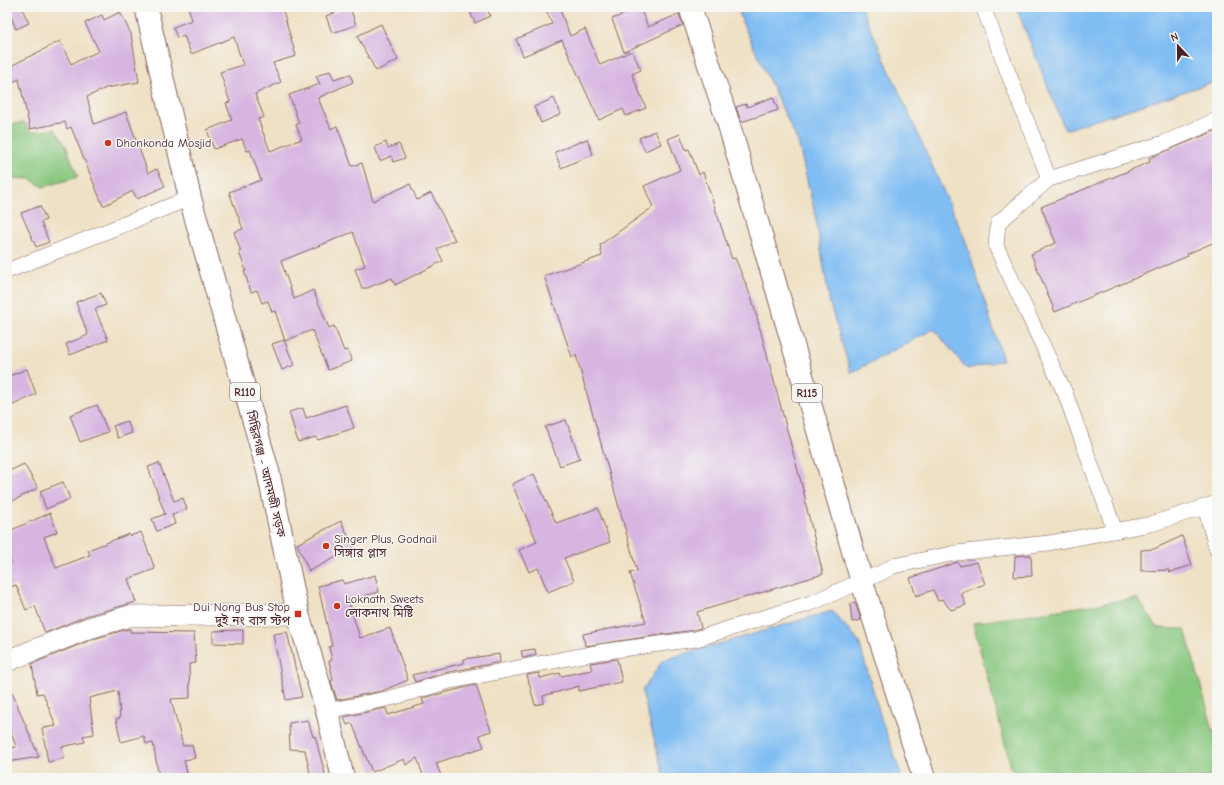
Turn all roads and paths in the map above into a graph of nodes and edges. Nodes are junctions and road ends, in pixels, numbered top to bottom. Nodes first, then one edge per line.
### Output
1 (146, 7) edge
2 (690, 7) edge
3 (983, 7) edge
4 (1217, 120) edge
5 (1049, 179) junction
6 (190, 198) junction
7 (7, 271) edge
8 (1211, 505) edge
9 (1115, 531) junction
10 (1217, 550) edge
11 (862, 582) junction
12 (298, 614) junction
13 (7, 661) edge
14 (327, 711) junction
15 (343, 778) edge
16 (924, 778) edge

1 - 6 main road, সিদ্ধিরগঞ্জ - আদমজী সড়ক / R110
2 - 11 main road, R115
3 - 5 street
4 - 5 street
5 - 9 street
6 - 7 street
6 - 12 main road, সিদ্ধিরগঞ্জ - আদমজী সড়ক / R110
8 - 9 street
8 - 10 street
9 - 11 street
11 - 14 street
11 - 16 main road, R115
12 - 13 street
12 - 14 main road, সিদ্ধিরগঞ্জ - আদমজী সড়ক / R110
14 - 15 main road, সিদ্ধিরগঞ্জ - আদমজী সড়ক / R110

